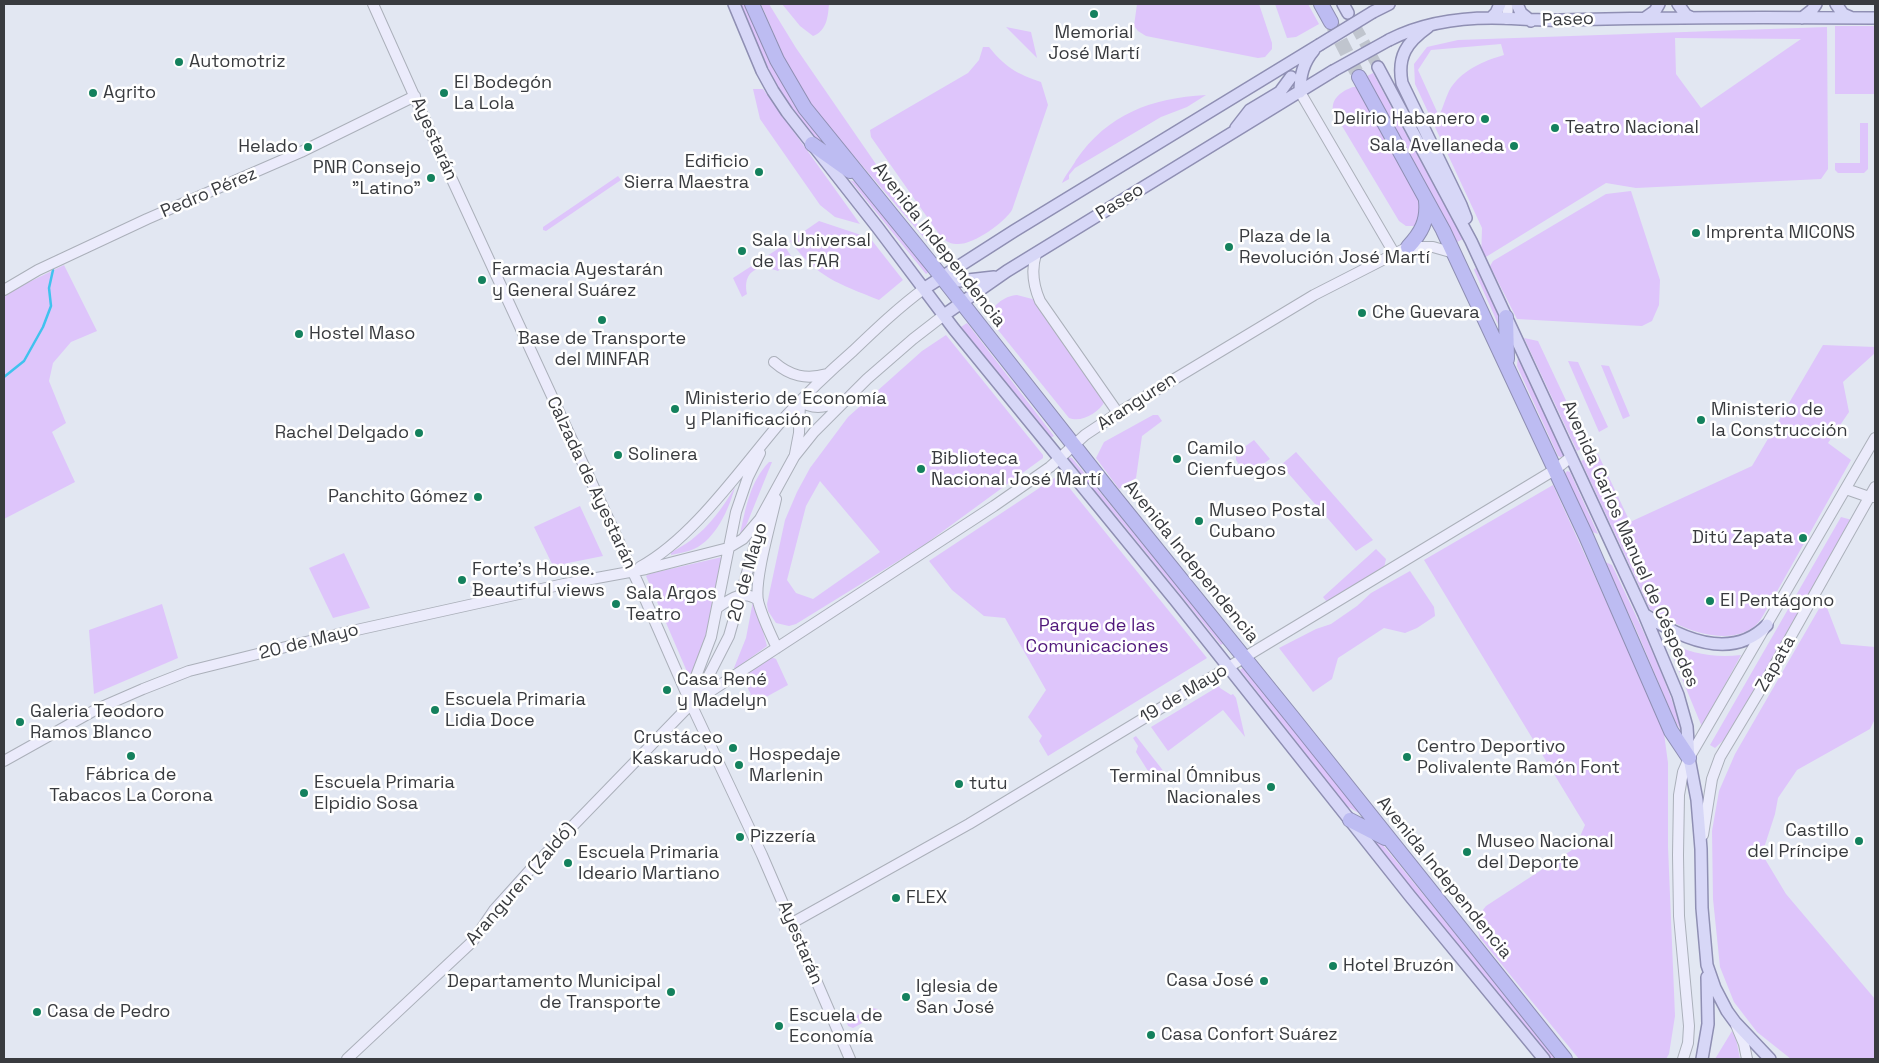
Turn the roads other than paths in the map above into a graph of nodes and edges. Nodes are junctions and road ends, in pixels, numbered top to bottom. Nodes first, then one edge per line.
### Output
1 (373, 4) edge
2 (734, 4) edge
3 (752, 4) edge
4 (1321, 4) edge
5 (1383, 4) edge
6 (1389, 4) edge
7 (1500, 4) edge
8 (1508, 4) edge
9 (1517, 4) edge
10 (1659, 4) edge
11 (1678, 4) edge
12 (1816, 4) edge
13 (1836, 4) edge
14 (1373, 12) junction
15 (1850, 17) junction
16 (1491, 18) junction
17 (1645, 18) junction
18 (1692, 18) junction
19 (1802, 18) junction
20 (1875, 18) edge
21 (1508, 19) junction
22 (1531, 21) junction
23 (1331, 22) tunnel mouth
24 (1431, 24) junction
25 (1318, 45) junction
26 (1286, 64) junction
27 (1378, 67) tunnel mouth
28 (1291, 77) junction
29 (1360, 77) tunnel mouth
30 (1300, 92) junction
31 (415, 96) junction
32 (1234, 132) junction
33 (812, 144) junction
34 (866, 181) junction
35 (1426, 198) junction
36 (1471, 241) junction
37 (1408, 247) junction
38 (1394, 253) junction
39 (1036, 254) junction
40 (1454, 254) junction
41 (957, 266) junction
42 (496, 274) joint
43 (1003, 274) junction
44 (942, 276) junction
45 (984, 279) junction
46 (925, 288) junction
47 (4, 290) edge
48 (961, 302) junction
49 (944, 315) junction
50 (1506, 317) junction
51 (774, 362) dead end
52 (1507, 364) junction
53 (828, 374) junction
54 (845, 400) junction
55 (800, 401) junction
56 (1118, 413) junction
57 (769, 436) junction
58 (1875, 438) edge
59 (1074, 447) junction
60 (1571, 457) junction
61 (794, 458) junction
62 (1059, 459) junction
63 (1556, 469) junction
64 (780, 483) junction
65 (1875, 487) edge
66 (1846, 489) junction
67 (1872, 497) edge
68 (766, 510) junction
69 (728, 548) junction
70 (632, 571) junction
71 (742, 595) junction
72 (758, 600) junction
73 (718, 608) junction
74 (1644, 614) junction
75 (1767, 624) junction
76 (776, 648) junction
77 (1244, 658) junction
78 (1228, 668) junction
79 (691, 704) junction
80 (1689, 758) junction
81 (4, 761) edge
82 (1350, 820) junction
83 (1390, 840) junction
84 (1701, 849) junction
85 (762, 855) joint
86 (792, 923) junction
87 (1707, 965) junction
88 (1735, 1022) junction
89 (347, 1059) edge
90 (850, 1059) edge
91 (1544, 1059) edge
92 (1565, 1059) edge
93 (1683, 1059) edge
94 (1702, 1059) edge
95 (1747, 1059) edge
96 (1770, 1059) edge

1 - 31 main road, Ayestarán
2 - 33 main road, Avenida Independencia
3 - 34 highway, Avenida Independencia
4 - 23 highway
5 - 14 main road
6 - 14 main road
7 - 16 main road
8 - 21 main road
9 - 22 main road
10 - 17 main road
11 - 18 main road
12 - 19 main road
13 - 15 main road
14 - 25 main road, bridge
15 - 19 main road, Paseo
15 - 20 main road, Paseo
16 - 21 main road, Paseo
16 - 24 main road, Paseo
17 - 18 main road, Paseo
17 - 22 main road, Paseo
18 - 19 main road, Paseo
21 - 22 main road, Paseo
24 - 30 main road, Paseo, bridge
24 - 36 main road
25 - 26 main road, Paseo
25 - 30 main road
26 - 28 main road
26 - 41 main road, Paseo
27 - 36 main road, Avenida Carlos Manuel de Céspedes
28 - 30 main road
28 - 32 main road
29 - 35 highway
30 - 32 main road, Paseo
30 - 38 main road
31 - 42 main road, Ayestarán
31 - 47 main road, Pedro Pérez
32 - 39 main road, Paseo
33 - 34 highway
33 - 46 main road, Avenida Independencia
34 - 44 highway, Avenida Independencia
35 - 37 highway
35 - 40 highway, Avenida Carlos Manuel de Céspedes
36 - 50 main road, Avenida Carlos Manuel de Céspedes
37 - 38 main road, Aranguren
37 - 40 main road, Aranguren
38 - 56 main road, Aranguren
39 - 43 main road, Paseo
39 - 56 main road
40 - 52 highway, Avenida Carlos Manuel de Céspedes
41 - 44 main road, Paseo
41 - 45 main road
42 - 70 main road, Calzada de Ayestarán
43 - 45 main road
43 - 48 main road, Paseo
44 - 45 main road
44 - 46 main road
44 - 48 highway, Avenida Independencia
46 - 49 main road, Avenida Independencia
46 - 53 main road, 20 de Mayo
48 - 49 main road, Paseo
48 - 59 highway, Avenida Independencia
49 - 54 main road, 20 de Mayo
49 - 62 main road, Avenida Independencia
50 - 52 highway
50 - 60 main road, Avenida Carlos Manuel de Céspedes
51 - 53 main road
52 - 63 highway, Avenida Carlos Manuel de Céspedes
53 - 55 main road, 20 de Mayo
54 - 55 main road
54 - 61 main road, 20 de Mayo
55 - 57 main road, 20 de Mayo
55 - 61 main road
56 - 59 main road, Aranguren
57 - 69 main road, 20 de Mayo
57 - 70 main road, 20 de Mayo
58 - 66 main road, Zapata
59 - 62 main road, Aranguren
59 - 77 highway, Avenida Independencia
60 - 63 main road, 19 de Mayo
60 - 74 main road, Avenida Carlos Manuel de Céspedes
61 - 64 main road, 20 de Mayo
62 - 76 main road, Aranguren
62 - 78 main road, Avenida Independencia
63 - 77 main road, 19 de Mayo
63 - 80 highway, Avenida Carlos Manuel de Céspedes
64 - 68 main road, 20 de Mayo
64 - 72 main road
65 - 67 main road, Zapata
66 - 67 main road
66 - 75 main road, Zapata
67 - 84 main road, Zapata
68 - 69 main road, 20 de Mayo
68 - 71 main road, 20 de Mayo
69 - 70 main road, 20 de Mayo
69 - 73 main road, 20 de Mayo
70 - 79 main road, Calzada de Ayestarán
70 - 81 main road, 20 de Mayo
71 - 72 main road
71 - 73 main road
71 - 79 main road, 20 de Mayo
72 - 76 main road
73 - 79 main road, 20 de Mayo
74 - 75 main road
74 - 80 main road, Avenida Carlos Manuel de Céspedes
75 - 80 main road, Zapata
76 - 79 main road, Aranguren
77 - 78 main road, 19 de Mayo
77 - 83 highway, Avenida Independencia
78 - 82 main road, Avenida Independencia
78 - 86 main road, 19 de Mayo
79 - 85 main road, Calzada de Ayestarán
79 - 89 main road, Aranguren (Zaldó)
80 - 84 main road, Zapata
80 - 93 main road, Zapata
82 - 83 highway
82 - 91 main road, Avenida Independencia
83 - 92 highway, Avenida Independencia
84 - 87 main road, Zapata
85 - 86 main road, Ayestarán
86 - 90 main road, Ayestarán
87 - 88 main road, Zapata
87 - 94 main road
88 - 95 main road, Zapata
88 - 96 main road

